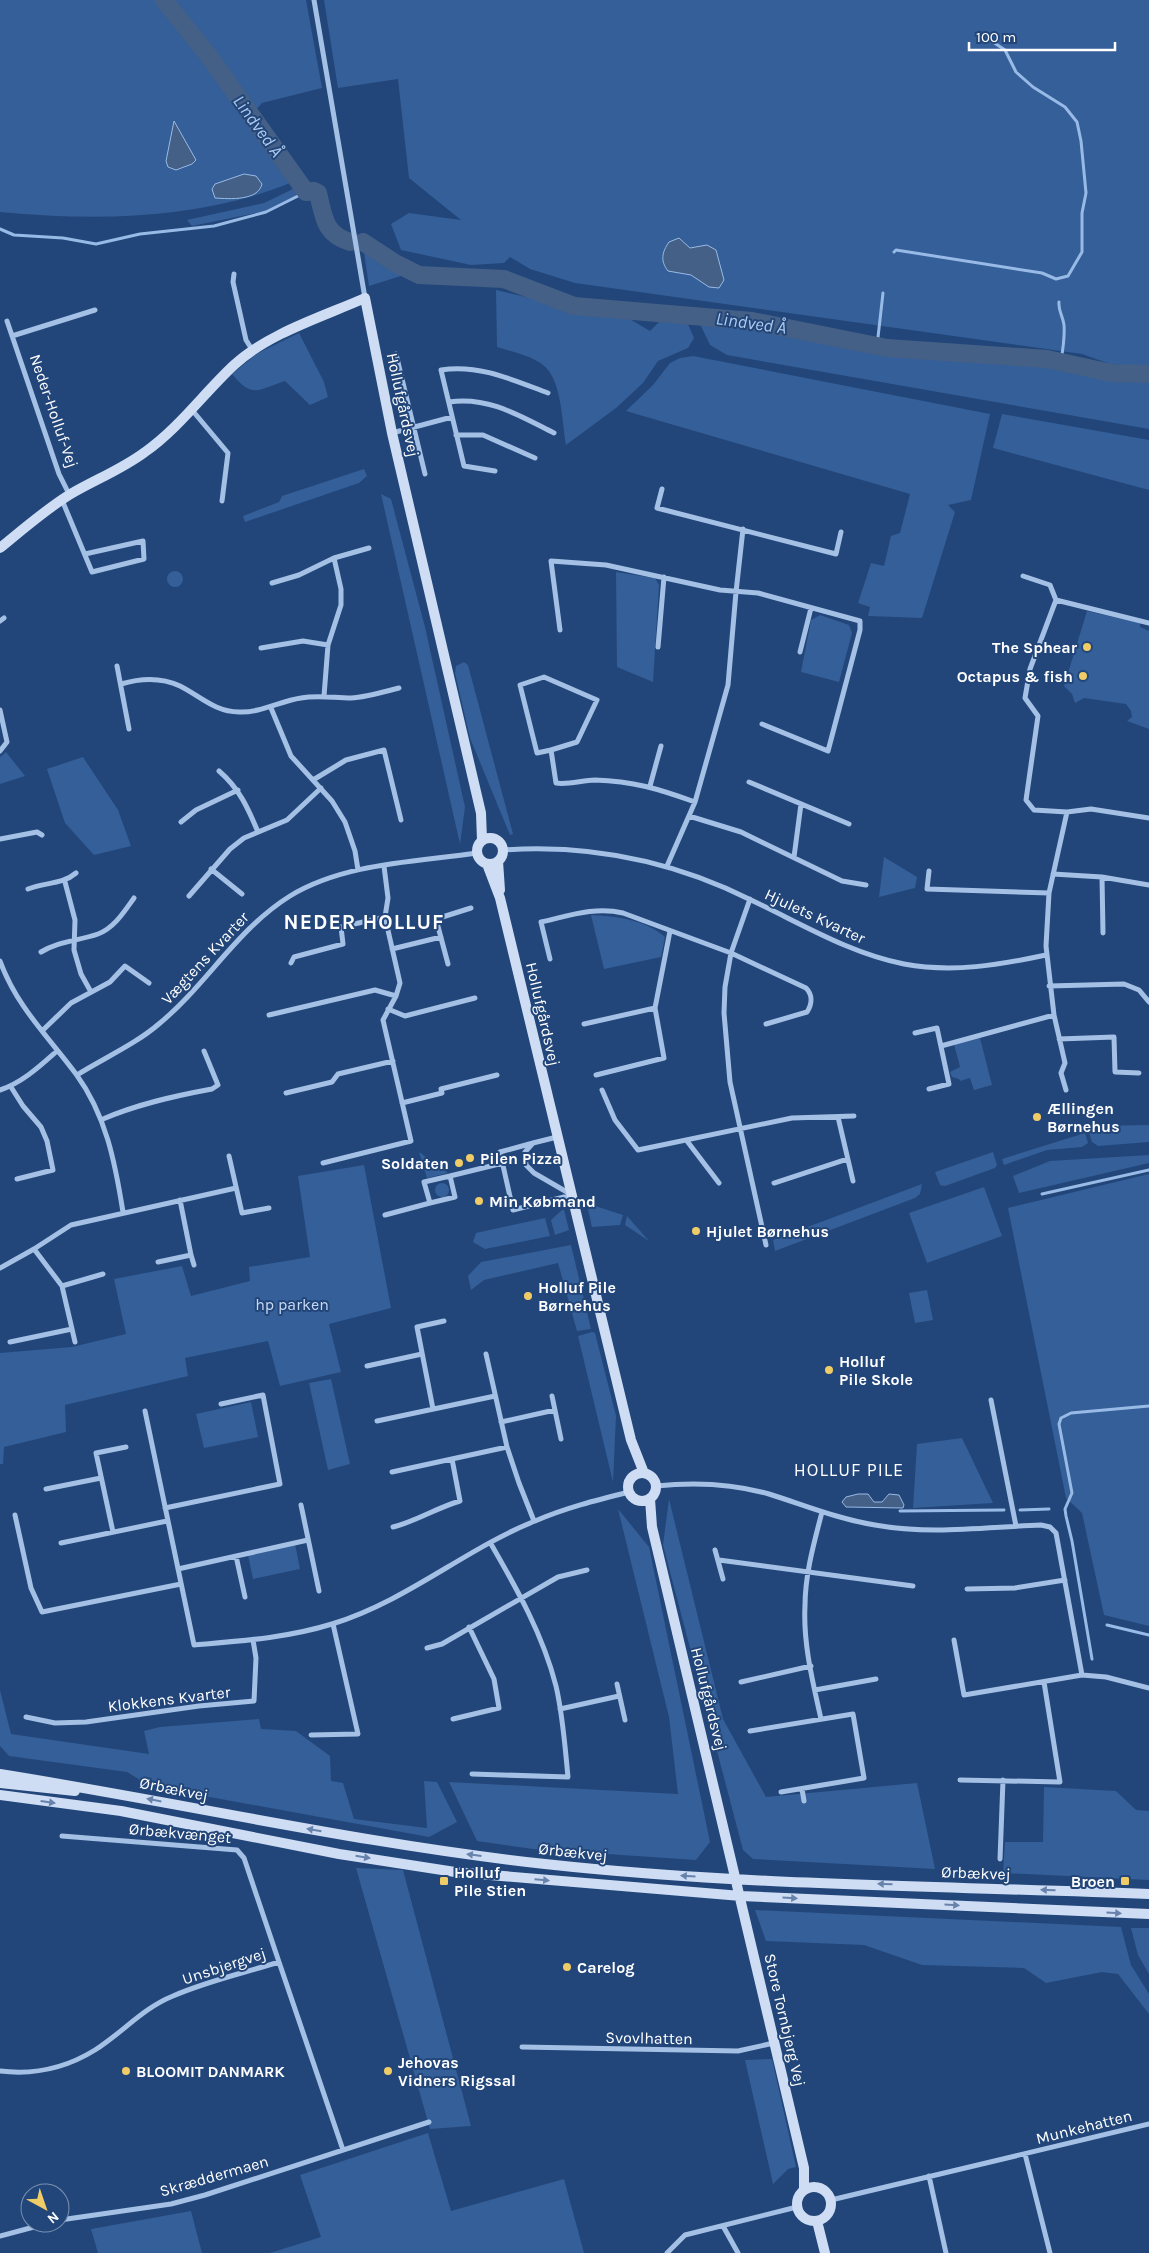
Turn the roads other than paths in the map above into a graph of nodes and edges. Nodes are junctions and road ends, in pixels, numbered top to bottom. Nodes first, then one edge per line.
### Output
1 (314, 0) edge
2 (234, 274) dead end
3 (365, 298) junction
4 (95, 310) dead end
5 (7, 321) dead end
6 (12, 336) junction
7 (253, 351) junction
8 (396, 354) dead end
9 (548, 393) dead end
10 (449, 402) junction
11 (192, 410) junction
12 (452, 417) junction
13 (414, 427) junction
14 (392, 433) junction
15 (554, 433) dead end
16 (456, 435) junction
17 (535, 458) dead end
18 (495, 471) dead end
19 (424, 474) dead end
20 (662, 489) dead end
21 (66, 498) junction
22 (222, 501) dead end
23 (743, 529) junction
24 (841, 532) dead end
25 (0, 548) edge
26 (368, 548) dead end
27 (85, 554) junction
28 (334, 558) junction
29 (1023, 576) dead end
30 (664, 577) junction
31 (272, 583) dead end
32 (736, 592) junction
33 (1056, 600) junction
34 (810, 608) junction
35 (1149, 623) edge
36 (560, 630) dead end
37 (328, 645) junction
38 (658, 647) dead end
39 (261, 648) dead end
40 (800, 652) dead end
41 (117, 666) dead end
42 (121, 684) junction
43 (399, 688) dead end
44 (324, 696) junction
45 (271, 708) junction
46 (0, 710) edge
47 (762, 724) dead end
48 (129, 729) dead end
49 (661, 746) dead end
50 (551, 750) junction
51 (0, 751) edge
52 (219, 771) dead end
53 (313, 780) junction
54 (749, 782) dead end
55 (650, 786) junction
56 (321, 788) junction
57 (238, 790) junction
58 (695, 802) junction
59 (801, 804) junction
60 (1067, 812) junction
61 (689, 816) junction
62 (1149, 818) edge
63 (401, 820) dead end
64 (181, 822) dead end
65 (849, 824) dead end
66 (258, 832) junction
67 (42, 835) dead end
68 (0, 839) edge
69 (487, 839) junction
70 (503, 850) junction
71 (477, 853) junction
72 (794, 857) junction
73 (498, 861) junction
74 (487, 864) junction
75 (384, 866) junction
76 (666, 866) junction
77 (211, 869) junction
78 (358, 870) junction
79 (929, 871) dead end
80 (76, 873) dead end
81 (1053, 874) junction
82 (1102, 877) junction
83 (65, 882) junction
84 (866, 885) dead end
85 (1149, 885) edge
86 (28, 889) dead end
87 (1049, 893) junction
88 (242, 894) dead end
89 (189, 896) dead end
90 (134, 898) dead end
91 (500, 898) junction
92 (750, 899) junction
93 (471, 908) dead end
94 (384, 917) junction
95 (670, 931) junction
96 (1103, 933) dead end
97 (441, 937) junction
98 (74, 940) junction
99 (392, 949) junction
100 (41, 952) dead end
101 (731, 953) junction
102 (1046, 955) junction
103 (550, 959) dead end
104 (0, 960) edge
105 (291, 963) dead end
106 (448, 964) dead end
107 (6, 977) junction
108 (0, 980) edge
109 (149, 983) dead end
110 (1049, 986) junction
111 (91, 992) junction
112 (396, 996) junction
113 (475, 998) dead end
114 (1149, 1002) edge
115 (655, 1008) junction
116 (388, 1010) junction
117 (269, 1015) dead end
118 (1054, 1015) junction
119 (584, 1024) dead end
120 (766, 1024) dead end
121 (42, 1031) junction
122 (915, 1033) dead end
123 (1059, 1039) junction
124 (941, 1046) junction
125 (57, 1051) junction
126 (204, 1051) dead end
127 (393, 1061) junction
128 (1139, 1073) dead end
129 (77, 1075) junction
130 (497, 1075) dead end
131 (596, 1075) dead end
132 (11, 1086) junction
133 (930, 1089) dead end
134 (0, 1090) edge
135 (602, 1090) dead end
136 (1066, 1090) dead end
137 (286, 1093) dead end
138 (402, 1103) junction
139 (838, 1116) junction
140 (854, 1116) dead end
141 (102, 1120) junction
142 (741, 1130) junction
143 (557, 1137) junction
144 (687, 1141) junction
145 (533, 1143) junction
146 (229, 1156) dead end
147 (847, 1159) junction
148 (503, 1163) junction
149 (323, 1164) dead end
150 (450, 1176) junction
151 (17, 1179) dead end
152 (853, 1181) dead end
153 (719, 1183) dead end
154 (774, 1183) dead end
155 (236, 1188) junction
156 (572, 1195) junction
157 (180, 1200) junction
158 (430, 1203) junction
159 (270, 1208) dead end
160 (123, 1212) junction
161 (385, 1215) dead end
162 (766, 1245) dead end
163 (34, 1250) junction
164 (191, 1255) junction
165 (158, 1262) dead end
166 (194, 1265) dead end
167 (0, 1268) edge
168 (103, 1274) dead end
169 (62, 1286) junction
170 (444, 1321) dead end
171 (72, 1329) junction
172 (10, 1342) dead end
173 (76, 1342) dead end
174 (422, 1354) junction
175 (486, 1354) dead end
176 (367, 1366) dead end
177 (495, 1396) junction
178 (552, 1396) dead end
179 (991, 1400) dead end
180 (221, 1404) dead end
181 (434, 1409) junction
182 (555, 1410) junction
183 (146, 1411) dead end
184 (378, 1421) dead end
185 (501, 1422) junction
186 (561, 1439) dead end
187 (126, 1447) dead end
188 (508, 1447) junction
189 (452, 1459) junction
190 (392, 1472) dead end
191 (639, 1474) junction
192 (101, 1478) junction
193 (656, 1486) junction
194 (46, 1489) dead end
195 (629, 1492) junction
196 (645, 1500) junction
197 (301, 1505) dead end
198 (165, 1508) junction
199 (822, 1512) junction
200 (15, 1515) dead end
201 (167, 1521) junction
202 (534, 1521) junction
203 (1016, 1526) junction
204 (393, 1527) dead end
205 (113, 1532) junction
206 (308, 1540) junction
207 (61, 1543) dead end
208 (491, 1544) junction
209 (715, 1550) dead end
210 (236, 1556) junction
211 (719, 1560) junction
212 (178, 1569) junction
213 (587, 1570) dead end
214 (808, 1571) junction
215 (723, 1579) dead end
216 (1065, 1580) junction
217 (181, 1584) junction
218 (913, 1586) dead end
219 (967, 1589) dead end
220 (319, 1591) dead end
221 (244, 1597) dead end
222 (522, 1597) junction
223 (333, 1624) junction
224 (469, 1627) junction
225 (253, 1640) junction
226 (954, 1640) dead end
227 (427, 1648) dead end
228 (811, 1666) junction
229 (1082, 1675) junction
230 (876, 1679) dead end
231 (741, 1682) dead end
232 (1044, 1682) junction
233 (617, 1684) dead end
234 (1149, 1688) edge
235 (815, 1690) junction
236 (619, 1696) junction
237 (560, 1709) junction
238 (26, 1717) dead end
239 (453, 1719) dead end
240 (625, 1720) dead end
241 (821, 1720) junction
242 (750, 1731) dead end
243 (310, 1734) dead end
244 (0, 1774) edge
245 (472, 1774) dead end
246 (960, 1780) dead end
247 (1003, 1780) junction
248 (0, 1783) edge
249 (91, 1789) junction
250 (802, 1789) junction
251 (781, 1792) dead end
252 (0, 1795) edge
253 (804, 1801) dead end
254 (62, 1836) dead end
255 (1000, 1859) dead end
256 (737, 1879) junction
257 (1149, 1894) edge
258 (741, 1896) junction
259 (1149, 1914) edge
260 (279, 1962) junction
261 (775, 2042) junction
262 (522, 2047) dead end
263 (0, 2071) edge
264 (429, 2122) dead end
265 (1149, 2124) edge
266 (343, 2150) junction
267 (1025, 2154) junction
268 (804, 2168) junction
269 (929, 2176) junction
270 (816, 2186) junction
271 (804, 2190) junction
272 (831, 2200) junction
273 (797, 2207) junction
274 (70, 2219) edge
275 (817, 2221) junction
276 (723, 2226) junction
277 (20, 2231) edge
278 (0, 2236) edge
279 (668, 2253) edge
280 (738, 2253) edge
281 (825, 2253) edge
282 (946, 2253) edge
283 (1050, 2253) edge

1 - 3 street, Hollufgårdsvej
2 - 7 street
3 - 7 street, Neder-Holluf-Vej
3 - 14 street, Hollufgårdsvej
4 - 6 street, Neder-Holluf-Vej
5 - 6 street, Neder-Holluf-Vej
6 - 21 street, Neder-Holluf-Vej
7 - 11 street, Neder-Holluf-Vej
8 - 13 street
9 - 10 street
10 - 12 street
10 - 15 street
11 - 21 street, Neder-Holluf-Vej
11 - 22 street
12 - 13 street
12 - 16 street
13 - 14 street
13 - 19 street
14 - 69 street, Hollufgårdsvej
16 - 17 street
16 - 18 street
20 - 23 street
21 - 25 street, Neder-Holluf-Vej
21 - 27 street, Neder-Holluf-Vej
23 - 24 street
23 - 32 street
26 - 28 street
27 - 27 street, Neder-Holluf-Vej
28 - 31 street
28 - 37 street
29 - 33 street
30 - 32 street
30 - 36 street
30 - 38 street
32 - 34 street
32 - 58 street
33 - 35 street
33 - 60 street
34 - 40 street
34 - 47 street
37 - 39 street
37 - 44 street
41 - 42 street
42 - 45 street
42 - 48 street
43 - 44 street
44 - 45 street
45 - 53 street
46 - 51 street
49 - 55 street
50 - 50 street
50 - 55 street
52 - 57 street
53 - 56 street
53 - 63 street
54 - 59 street
55 - 58 street
56 - 66 street
56 - 78 street
57 - 64 street
57 - 66 street
58 - 61 street
59 - 65 street
59 - 72 street
60 - 62 street
60 - 81 street
61 - 72 street
61 - 76 street
66 - 77 street
67 - 68 street
69 - 70 street
69 - 71 street
70 - 73 street
70 - 76 street, Hjulets Kvarter
71 - 74 street
71 - 75 street, Vægtens Kvarter
72 - 84 street
73 - 74 street
73 - 91 street, Hollufgårdsvej
74 - 91 street, Hollufgårdsvej
75 - 78 street, Vægtens Kvarter
75 - 94 street
76 - 92 street, Hjulets Kvarter
77 - 88 street, Vægtens Kvarter
77 - 89 street
78 - 129 street, Vægtens Kvarter
79 - 87 street
80 - 83 street
81 - 82 street
81 - 87 street
82 - 85 street
82 - 96 street
83 - 86 street
83 - 98 street
87 - 102 street
90 - 98 street
91 - 143 street, Hollufgårdsvej
92 - 101 street, Hjulets Kvarter
92 - 102 street, Hjulets Kvarter
93 - 97 street
94 - 99 street
94 - 105 street
95 - 101 street
95 - 103 street
95 - 115 street
97 - 99 street
97 - 106 street
98 - 100 street
98 - 111 street
99 - 112 street
101 - 120 street
101 - 142 street, Hjulets Kvarter
102 - 110 street
104 - 107 street
107 - 108 street
107 - 121 street
109 - 111 street, Vægtens Kvarter
110 - 114 street
110 - 118 street
111 - 121 street, Vægtens Kvarter
112 - 116 street
112 - 117 street
113 - 116 street
115 - 119 street
115 - 131 street
116 - 127 street
118 - 123 street
118 - 124 street
121 - 125 street
122 - 124 street
123 - 128 street
123 - 136 street
124 - 133 street
125 - 129 street
125 - 132 street
126 - 141 street
127 - 137 street
127 - 138 street
129 - 141 street
130 - 138 street
132 - 134 street
132 - 151 street
135 - 144 street
138 - 149 street
139 - 140 street
139 - 142 street
139 - 147 street
141 - 160 street
142 - 144 street
142 - 162 street, Hjulets Kvarter
143 - 145 street
143 - 156 street, Hollufgårdsvej
144 - 153 street
145 - 148 street
145 - 156 street
146 - 155 street
147 - 152 street
147 - 154 street
148 - 150 street
148 - 156 street
150 - 158 street
150 - 158 street
155 - 157 street
155 - 159 street
156 - 191 street, Hollufgårdsvej
157 - 160 street
157 - 164 street
158 - 161 street
160 - 163 street
163 - 167 street
163 - 169 street
164 - 165 street
164 - 166 street
168 - 169 street
169 - 171 street
170 - 174 street
171 - 172 street
171 - 173 street
174 - 176 street
174 - 181 street
175 - 177 street
177 - 181 street
177 - 185 street
178 - 182 street
179 - 203 street
180 - 198 street
181 - 184 street
182 - 185 street
182 - 186 street
183 - 198 street
185 - 188 street
187 - 192 street
188 - 189 street
188 - 202 street
189 - 190 street
189 - 204 street
191 - 193 street
191 - 195 street
192 - 194 street
192 - 205 street
193 - 196 street
193 - 199 street
195 - 196 street
195 - 202 street
196 - 256 street, Hollufgårdsvej
197 - 206 street
198 - 201 street
199 - 203 street
199 - 214 street
200 - 217 street
201 - 205 street
201 - 212 street
202 - 208 street
203 - 216 street
205 - 207 street
206 - 210 street
206 - 220 street
208 - 222 street
208 - 223 street
209 - 211 street
210 - 212 street
210 - 221 street
211 - 214 street
211 - 215 street
212 - 217 street
213 - 222 street
214 - 218 street
214 - 228 street
216 - 219 street
216 - 229 street
217 - 225 street
222 - 224 street
222 - 237 street
223 - 225 street
223 - 243 street
224 - 227 street
224 - 239 street
225 - 238 street, Klokkens Kvarter
226 - 232 street
228 - 231 street
228 - 235 street
229 - 232 street
229 - 234 street
230 - 235 street
232 - 247 street
233 - 236 street
235 - 241 street
236 - 237 street
236 - 240 street
237 - 245 street
241 - 242 street
241 - 250 street
244 - 249 street, Ørbækvej
246 - 247 street
247 - 255 street
248 - 249 street
256 -> 249 street, Ørbækvej
250 - 251 street
250 - 253 street
252 -> 258 street, Ørbækvej
254 - 260 street, Ørbækvænget
257 -> 256 street, Ørbækvej
256 - 258 street, Store Tornbjerg Vej
258 -> 259 street, Ørbækvej
258 - 261 street, Store Tornbjerg Vej
260 - 263 street, Unsbjergvej
260 - 266 street, Unsbjergvej
261 - 262 street, Svovlhatten
261 - 268 street, Store Tornbjerg Vej
264 - 266 street
265 - 267 street, Munkehatten
266 - 274 street, Skræddermaen
267 - 269 street, Munkehatten
267 - 283 street, Munkehatten
268 - 270 street, Store Tornbjerg Vej
268 - 271 street, Store Tornbjerg Vej
269 - 272 street, Munkehatten
269 - 282 street
270 - 271 street
270 - 272 street
271 - 273 street
272 - 275 street
273 - 275 street
273 - 276 street
275 - 281 street
276 - 279 street
276 - 280 street
277 - 278 street

